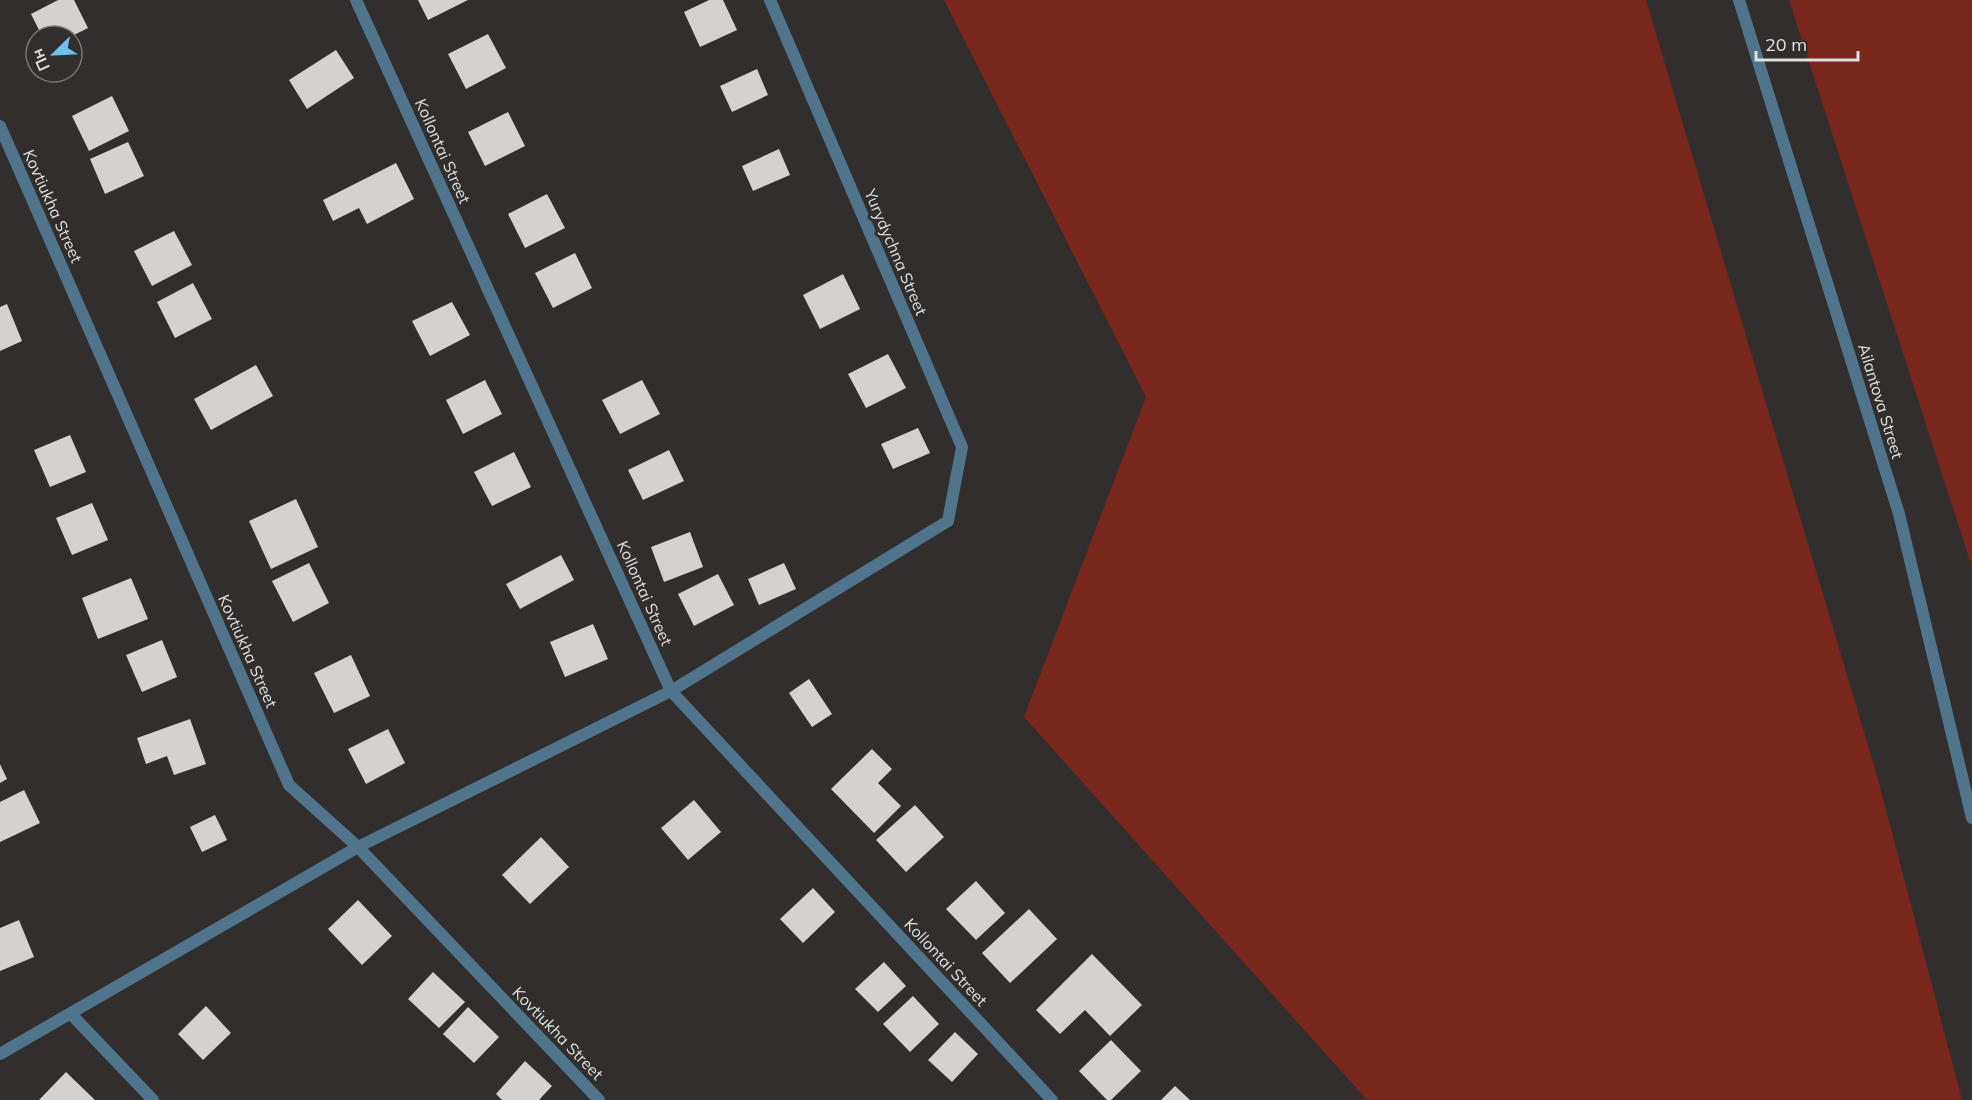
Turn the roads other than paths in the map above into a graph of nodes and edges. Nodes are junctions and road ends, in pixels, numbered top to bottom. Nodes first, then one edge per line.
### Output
1 (356, 0) edge
2 (770, 0) edge
3 (1739, 0) edge
4 (0, 126) edge
5 (671, 691) junction
6 (1972, 818) edge
7 (358, 847) junction
8 (71, 1014) junction
9 (0, 1054) edge
10 (153, 1100) edge
11 (599, 1100) edge
12 (1052, 1100) edge

1 - 5 street, Kollontai Street
2 - 5 street, Yurydychna Street
3 - 6 street, Ailantova Street
4 - 7 street, Kovtiukha Street
5 - 7 street
5 - 12 street, Kollontai Street
7 - 8 street
7 - 11 street, Kovtiukha Street
8 - 9 street
8 - 10 street

